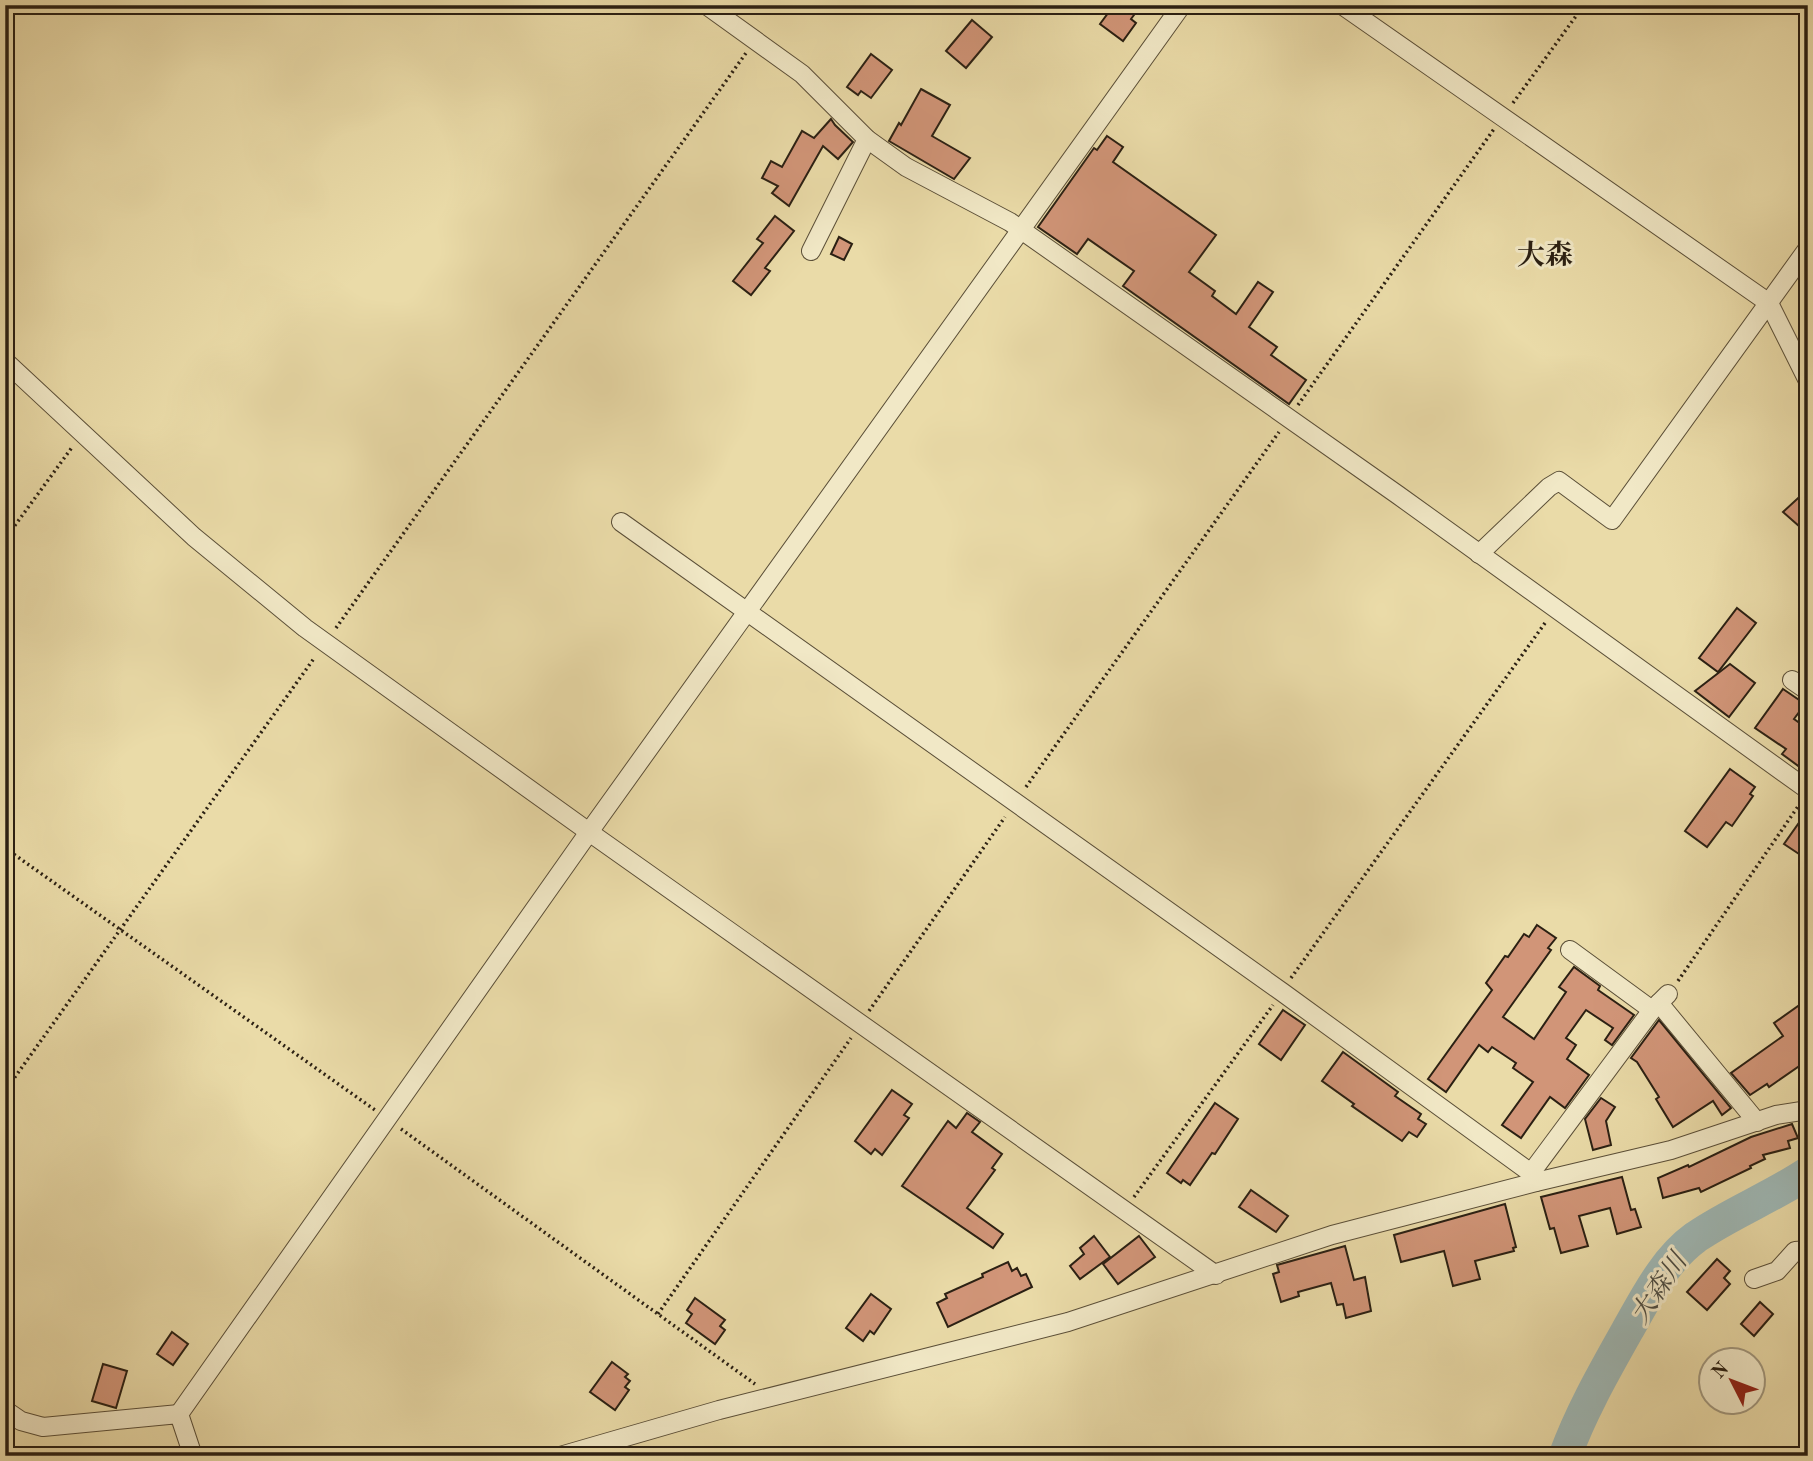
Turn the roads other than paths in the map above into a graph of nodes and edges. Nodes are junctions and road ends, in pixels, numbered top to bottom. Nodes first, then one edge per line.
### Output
1 (706, 5) edge
2 (1182, 5) edge
3 (1342, 5) edge
4 (867, 139) junction
5 (1021, 232) junction
6 (1808, 248) edge
7 (811, 251) dead end
8 (1769, 303) junction
9 (5, 361) edge
10 (1808, 381) edge
11 (621, 522) dead end
12 (1479, 554) junction
13 (748, 612) junction
14 (1792, 680) dead end
15 (1808, 691) edge
16 (1804, 797) edge
17 (589, 832) junction
18 (1570, 950) dead end
19 (1660, 1002) junction
20 (1808, 1110) edge
21 (1757, 1122) junction
22 (1534, 1177) junction
23 (1808, 1250) edge
24 (1216, 1275) junction
25 (1754, 1279) dead end
26 (5, 1410) edge
27 (179, 1414) junction
28 (193, 1456) edge
29 (560, 1456) edge

1 - 4 street
2 - 5 street
3 - 8 street
4 - 5 street
4 - 7 street
5 - 12 street
5 - 13 street
6 - 8 street
8 - 10 street
8 - 12 street
9 - 17 street
11 - 13 street
12 - 16 street
13 - 17 street
13 - 22 street
14 - 15 street
17 - 24 street
17 - 27 street
18 - 19 street
19 - 21 street
19 - 22 street
20 - 21 street
21 - 22 street
22 - 24 street
23 - 25 street
24 - 29 street
26 - 27 street
27 - 28 street

